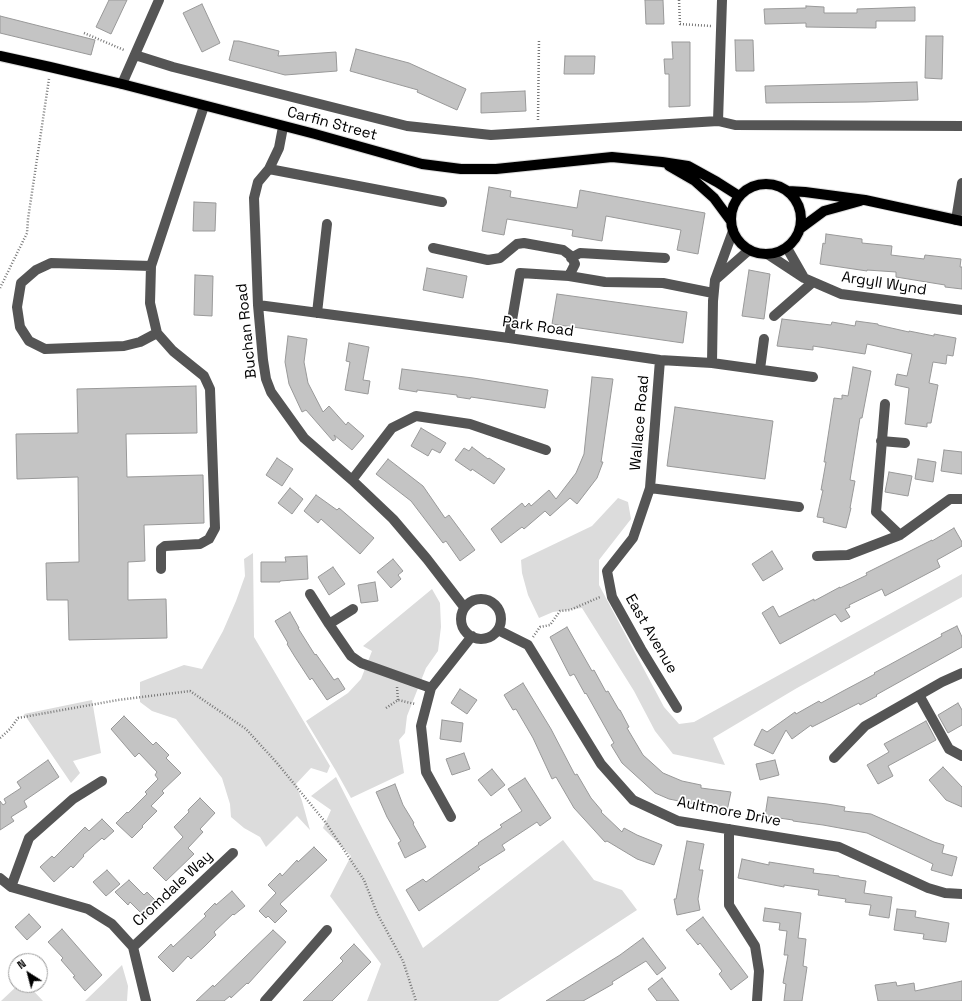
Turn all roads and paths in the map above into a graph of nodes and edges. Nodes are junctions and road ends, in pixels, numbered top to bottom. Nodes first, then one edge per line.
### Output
1 (159, 0) edge
2 (679, 0) edge
3 (722, 0) edge
4 (721, 27) junction
5 (84, 32) dead end
6 (538, 39) dead end
7 (135, 55) junction
8 (0, 56) edge
9 (50, 66) junction
10 (122, 84) junction
11 (204, 106) junction
12 (718, 121) junction
13 (962, 126) edge
14 (283, 127) junction
15 (538, 132) junction
16 (662, 162) junction
17 (270, 169) junction
18 (962, 183) edge
19 (788, 191) junction
20 (739, 196) junction
21 (865, 200) junction
22 (442, 202) dead end
23 (959, 220) edge
24 (731, 221) junction
25 (328, 224) dead end
26 (801, 228) junction
27 (733, 231) junction
28 (433, 248) dead end
29 (787, 248) junction
30 (749, 250) junction
31 (769, 255) junction
32 (571, 258) junction
33 (665, 258) dead end
34 (151, 266) junction
35 (569, 276) junction
36 (715, 280) junction
37 (809, 280) junction
38 (0, 288) edge
39 (714, 293) junction
40 (258, 305) junction
41 (962, 310) edge
42 (317, 313) junction
43 (774, 316) dead end
44 (158, 333) junction
45 (509, 338) junction
46 (764, 339) dead end
47 (660, 360) junction
48 (712, 363) junction
49 (760, 369) junction
50 (813, 377) dead end
51 (885, 404) dead end
52 (882, 440) junction
53 (905, 443) dead end
54 (546, 450) dead end
55 (352, 480) junction
56 (650, 488) junction
57 (962, 499) edge
58 (799, 507) dead end
59 (900, 535) junction
60 (817, 556) dead end
61 (161, 569) dead end
62 (611, 591) junction
63 (310, 594) dead end
64 (464, 607) junction
65 (353, 609) dead end
66 (329, 624) junction
67 (498, 630) junction
68 (472, 636) junction
69 (528, 645) junction
70 (962, 673) edge
71 (431, 688) junction
72 (919, 695) junction
73 (426, 706) junction
74 (386, 708) dead end
75 (677, 708) dead end
76 (0, 738) edge
77 (962, 756) edge
78 (834, 758) dead end
79 (102, 781) dead end
80 (451, 817) dead end
81 (729, 829) junction
82 (233, 853) dead end
83 (0, 878) edge
84 (11, 887) junction
85 (962, 894) edge
86 (327, 930) dead end
87 (133, 947) junction
88 (146, 1001) edge
89 (265, 1001) edge
90 (416, 1001) edge
91 (757, 1001) edge

1 - 7 street
2 - 4 path
3 - 4 street
4 - 12 street
5 - 7 path
6 - 15 path
7 - 10 street
7 - 15 street
8 - 9 main road, Carfin Street
9 - 10 main road, Carfin Street
9 - 38 path
10 - 11 main road, Carfin Street
11 - 14 main road, Carfin Street
11 - 34 street
12 - 13 street
12 - 15 street
14 - 16 main road, Carfin Street
14 - 17 street, Buchan Road
16 - 20 main road, Carfin Street
16 - 24 main road, Carfin Street
17 - 22 street
17 - 40 street, Buchan Road
18 - 23 street
19 - 20 main road
19 - 21 main road
19 - 26 main road
20 - 24 main road
21 - 23 main road
21 - 26 main road
24 - 27 main road
25 - 42 street
26 - 29 main road
27 - 30 main road
27 - 36 street
28 - 32 street
29 - 31 main road
29 - 37 street
30 - 31 main road
30 - 36 street
31 - 37 street, Argyll Wynd
32 - 33 street
32 - 35 street
34 - 44 street
34 - 44 street
35 - 39 street
35 - 45 street
36 - 39 street
37 - 41 street, Argyll Wynd
37 - 43 street
39 - 48 street
40 - 42 street, Park Road
40 - 55 street, Buchan Road
42 - 45 street, Park Road
44 - 61 street
45 - 47 street, Park Road
46 - 49 street
47 - 48 street, Park Road
47 - 56 street, Wallace Road
48 - 49 street, Park Road
49 - 50 street, Park Road
51 - 52 street
52 - 53 street
52 - 59 street
54 - 55 street
55 - 64 street, Buchan Road
56 - 58 street
56 - 62 street, East Avenue
57 - 59 street
59 - 60 street
62 - 69 path
62 - 75 street, East Avenue
63 - 66 street
64 - 67 street
64 - 68 street
65 - 66 street
66 - 71 street
67 - 68 street
67 - 69 street
68 - 71 street
69 - 81 street, Aultmore Drive
70 - 72 street
71 - 73 street
72 - 77 street
72 - 78 street
73 - 74 path
73 - 80 street
76 - 90 path
79 - 84 street
81 - 85 street, Aultmore Drive
81 - 91 street
82 - 87 street, Cromdale Way
83 - 84 street
84 - 87 street
86 - 89 street
87 - 88 street

